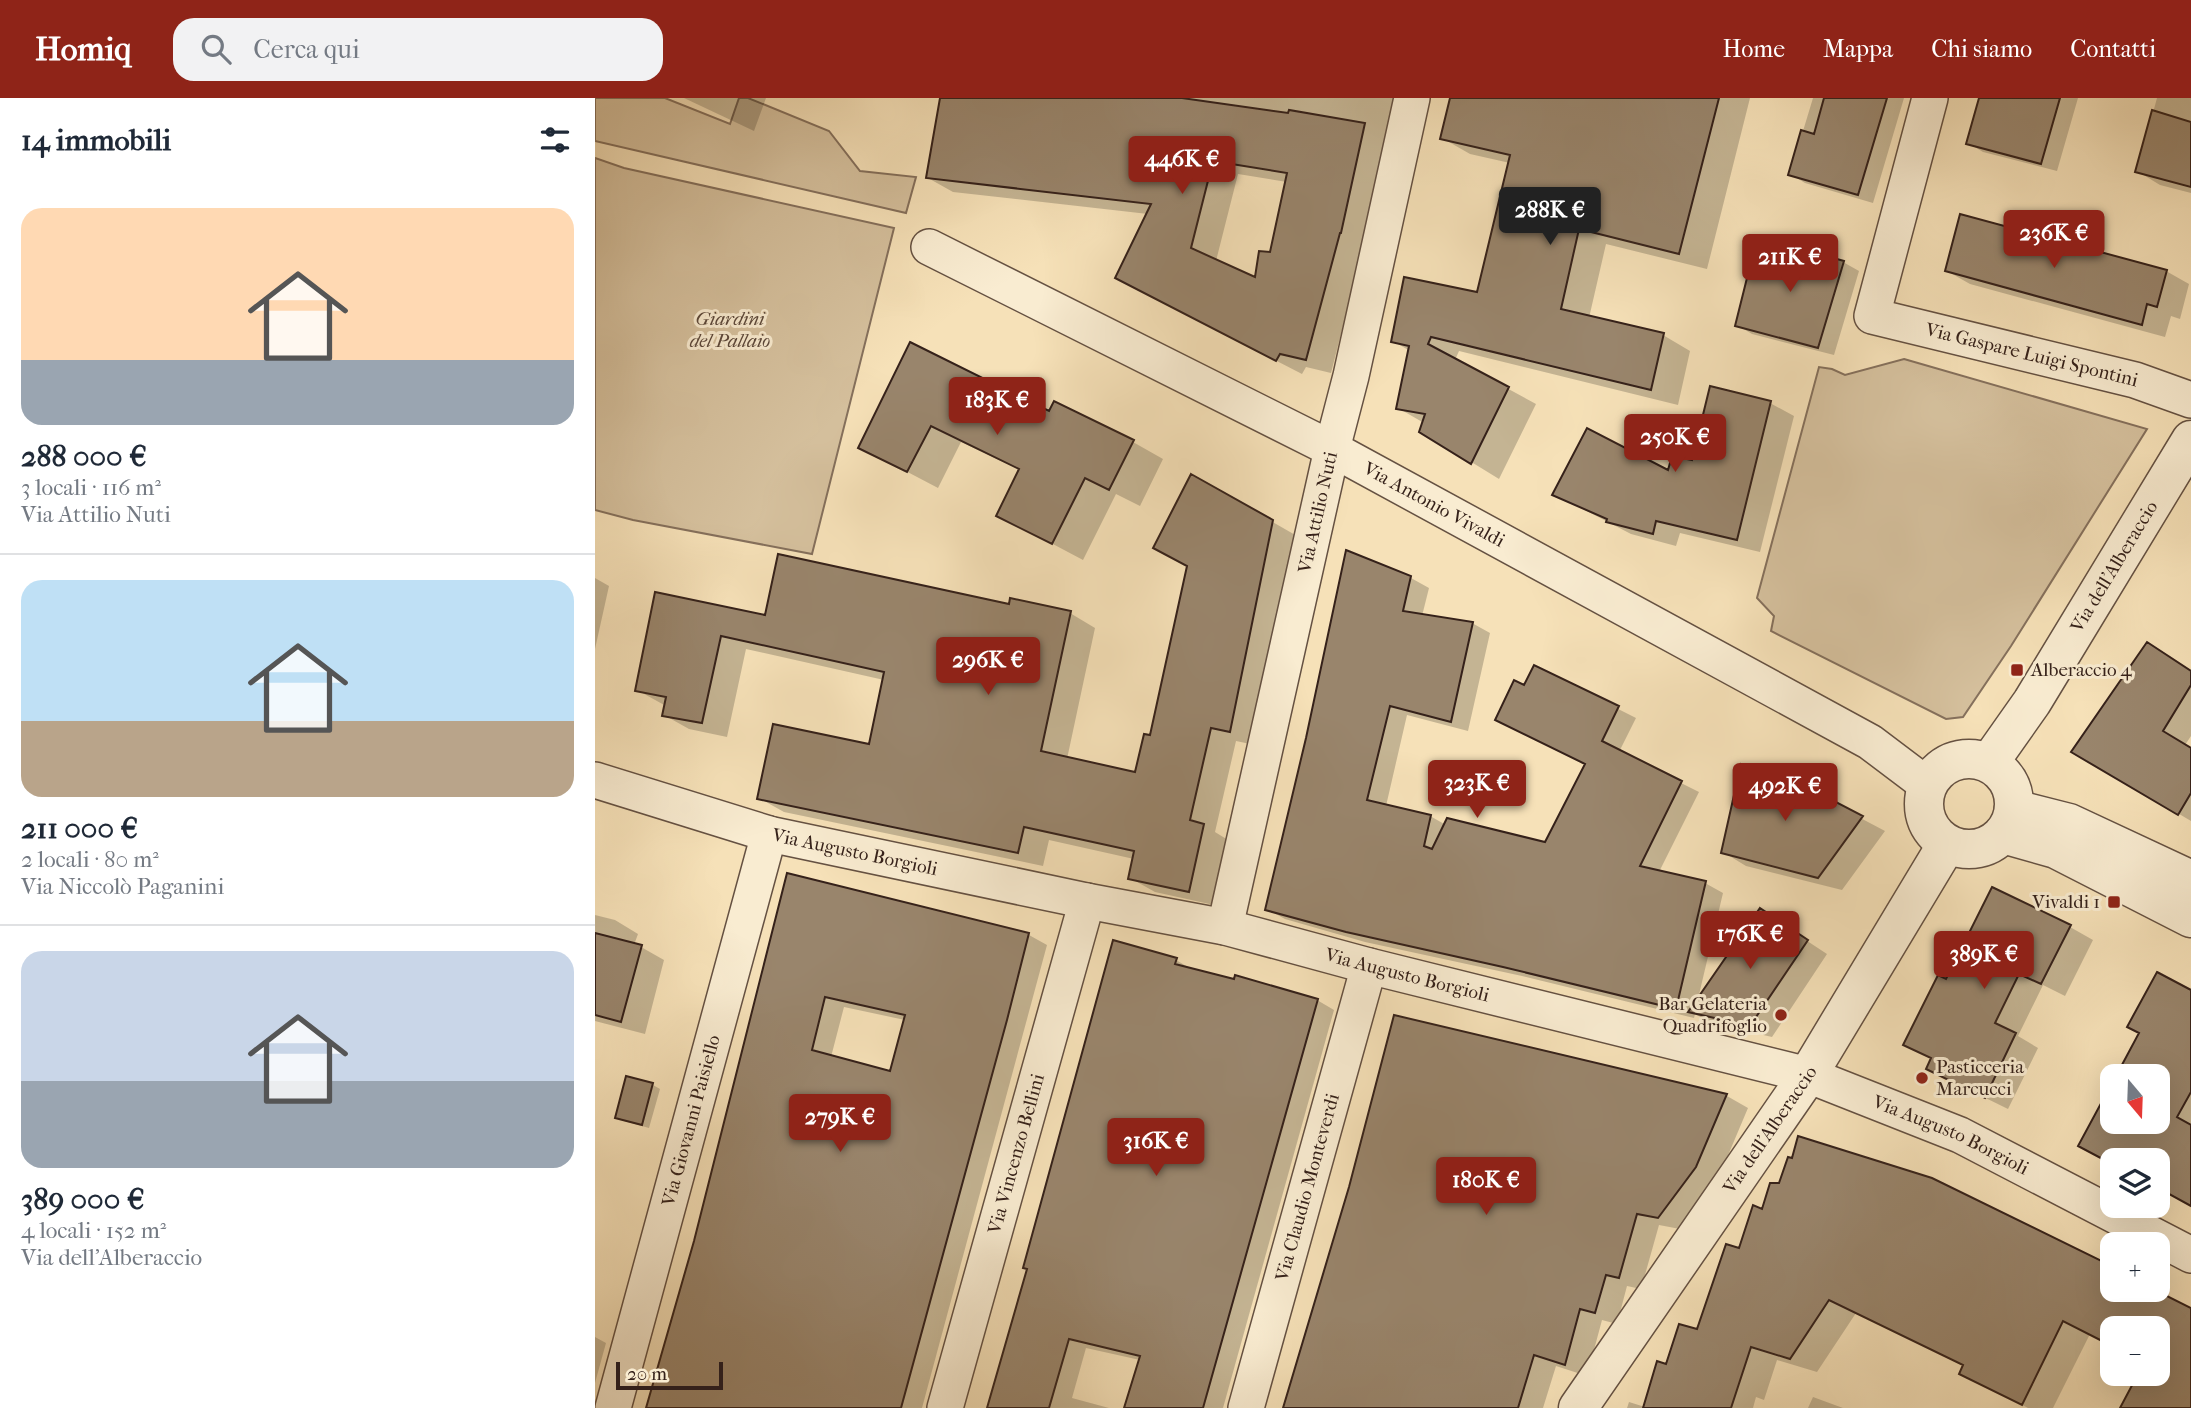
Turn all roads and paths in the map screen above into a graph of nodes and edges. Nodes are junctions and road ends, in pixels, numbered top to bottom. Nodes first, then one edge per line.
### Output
1 (1412, 98) edge
2 (1930, 98) edge
3 (929, 247) dead end
4 (2191, 400) edge
5 (2191, 440) edge
6 (1332, 449) junction
7 (1989, 763) junction
8 (595, 780) edge
9 (1927, 785) junction
10 (2009, 821) junction
11 (769, 834) junction
12 (1947, 844) junction
13 (2191, 880) edge
14 (1087, 901) junction
15 (2191, 918) edge
16 (1225, 927) junction
17 (1369, 966) junction
18 (1808, 1075) junction
19 (2191, 1255) edge
20 (613, 1408) edge
21 (945, 1408) edge
22 (1245, 1408) edge
23 (1579, 1408) edge

1 - 6 street, Via Attilio Nuti
2 - 4 street, Via Gaspare Luigi Spontini
3 - 6 street, Via Antonio Vivaldi
5 - 7 street, Via dell'Alberaccio
6 - 9 street, Via Antonio Vivaldi
6 - 16 street, Via Attilio Nuti
7 - 9 street
7 - 10 street
8 - 11 street, Via Augusto Borgioli
9 - 12 street
10 - 12 street
10 - 13 street
10 - 15 street
11 - 14 street, Via Augusto Borgioli
11 - 20 street, Via Giovanni Paisiello
12 - 18 street, Via dell'Alberaccio
14 - 16 street, Via Augusto Borgioli
14 - 21 street, Via Vincenzo Bellini
16 - 17 street, Via Augusto Borgioli
17 - 18 street, Via Augusto Borgioli
17 - 22 street, Via Claudio Monteverdi
18 - 19 street, Via Augusto Borgioli
18 - 23 street, Via dell'Alberaccio

